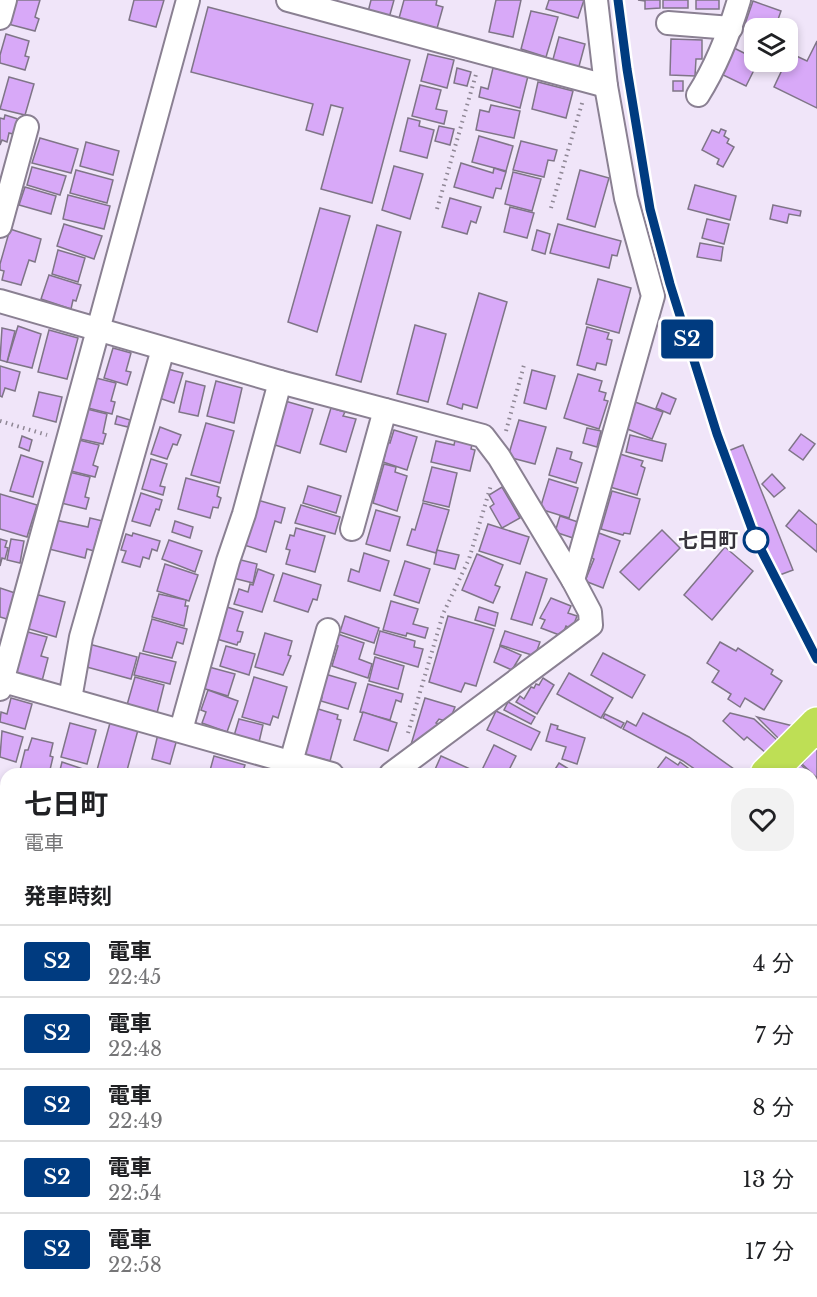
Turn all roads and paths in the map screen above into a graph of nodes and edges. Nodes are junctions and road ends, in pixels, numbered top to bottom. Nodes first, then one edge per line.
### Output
1 (5, 0) edge
2 (188, 0) edge
3 (288, 0) edge
4 (596, 0) edge
5 (739, 0) edge
6 (0, 18) edge
7 (668, 23) dead end
8 (731, 28) junction
9 (482, 54) junction
10 (597, 84) junction
11 (698, 95) dead end
12 (27, 127) dead end
13 (551, 208) dead end
14 (437, 209) dead end
15 (0, 226) edge
16 (0, 301) edge
17 (98, 331) junction
18 (163, 349) junction
19 (524, 365) dead end
20 (280, 382) junction
21 (385, 410) junction
22 (0, 421) edge
23 (68, 441) junction
24 (499, 457) junction
25 (351, 529) dead end
26 (573, 580) junction
27 (328, 630) dead end
28 (1, 683) edge
29 (70, 699) junction
30 (817, 724) edge
31 (181, 730) junction
32 (291, 762) junction
33 (312, 768) edge
34 (396, 768) edge
35 (399, 768) edge
36 (773, 768) edge

1 - 6 street
2 - 17 street
3 - 9 street
4 - 10 street
5 - 8 street
7 - 8 street
8 - 11 street
9 - 10 street
9 - 14 path
10 - 13 path
10 - 26 street
12 - 15 street
16 - 17 street
17 - 18 street
17 - 23 street
18 - 20 street
18 - 29 street
19 - 24 path
20 - 21 street
20 - 31 street
21 - 24 street
21 - 25 street
22 - 23 path
23 - 28 street
24 - 26 street
24 - 34 path
26 - 35 street
27 - 32 street
28 - 29 street
29 - 31 street
30 - 36 highway
31 - 32 street
32 - 33 street

